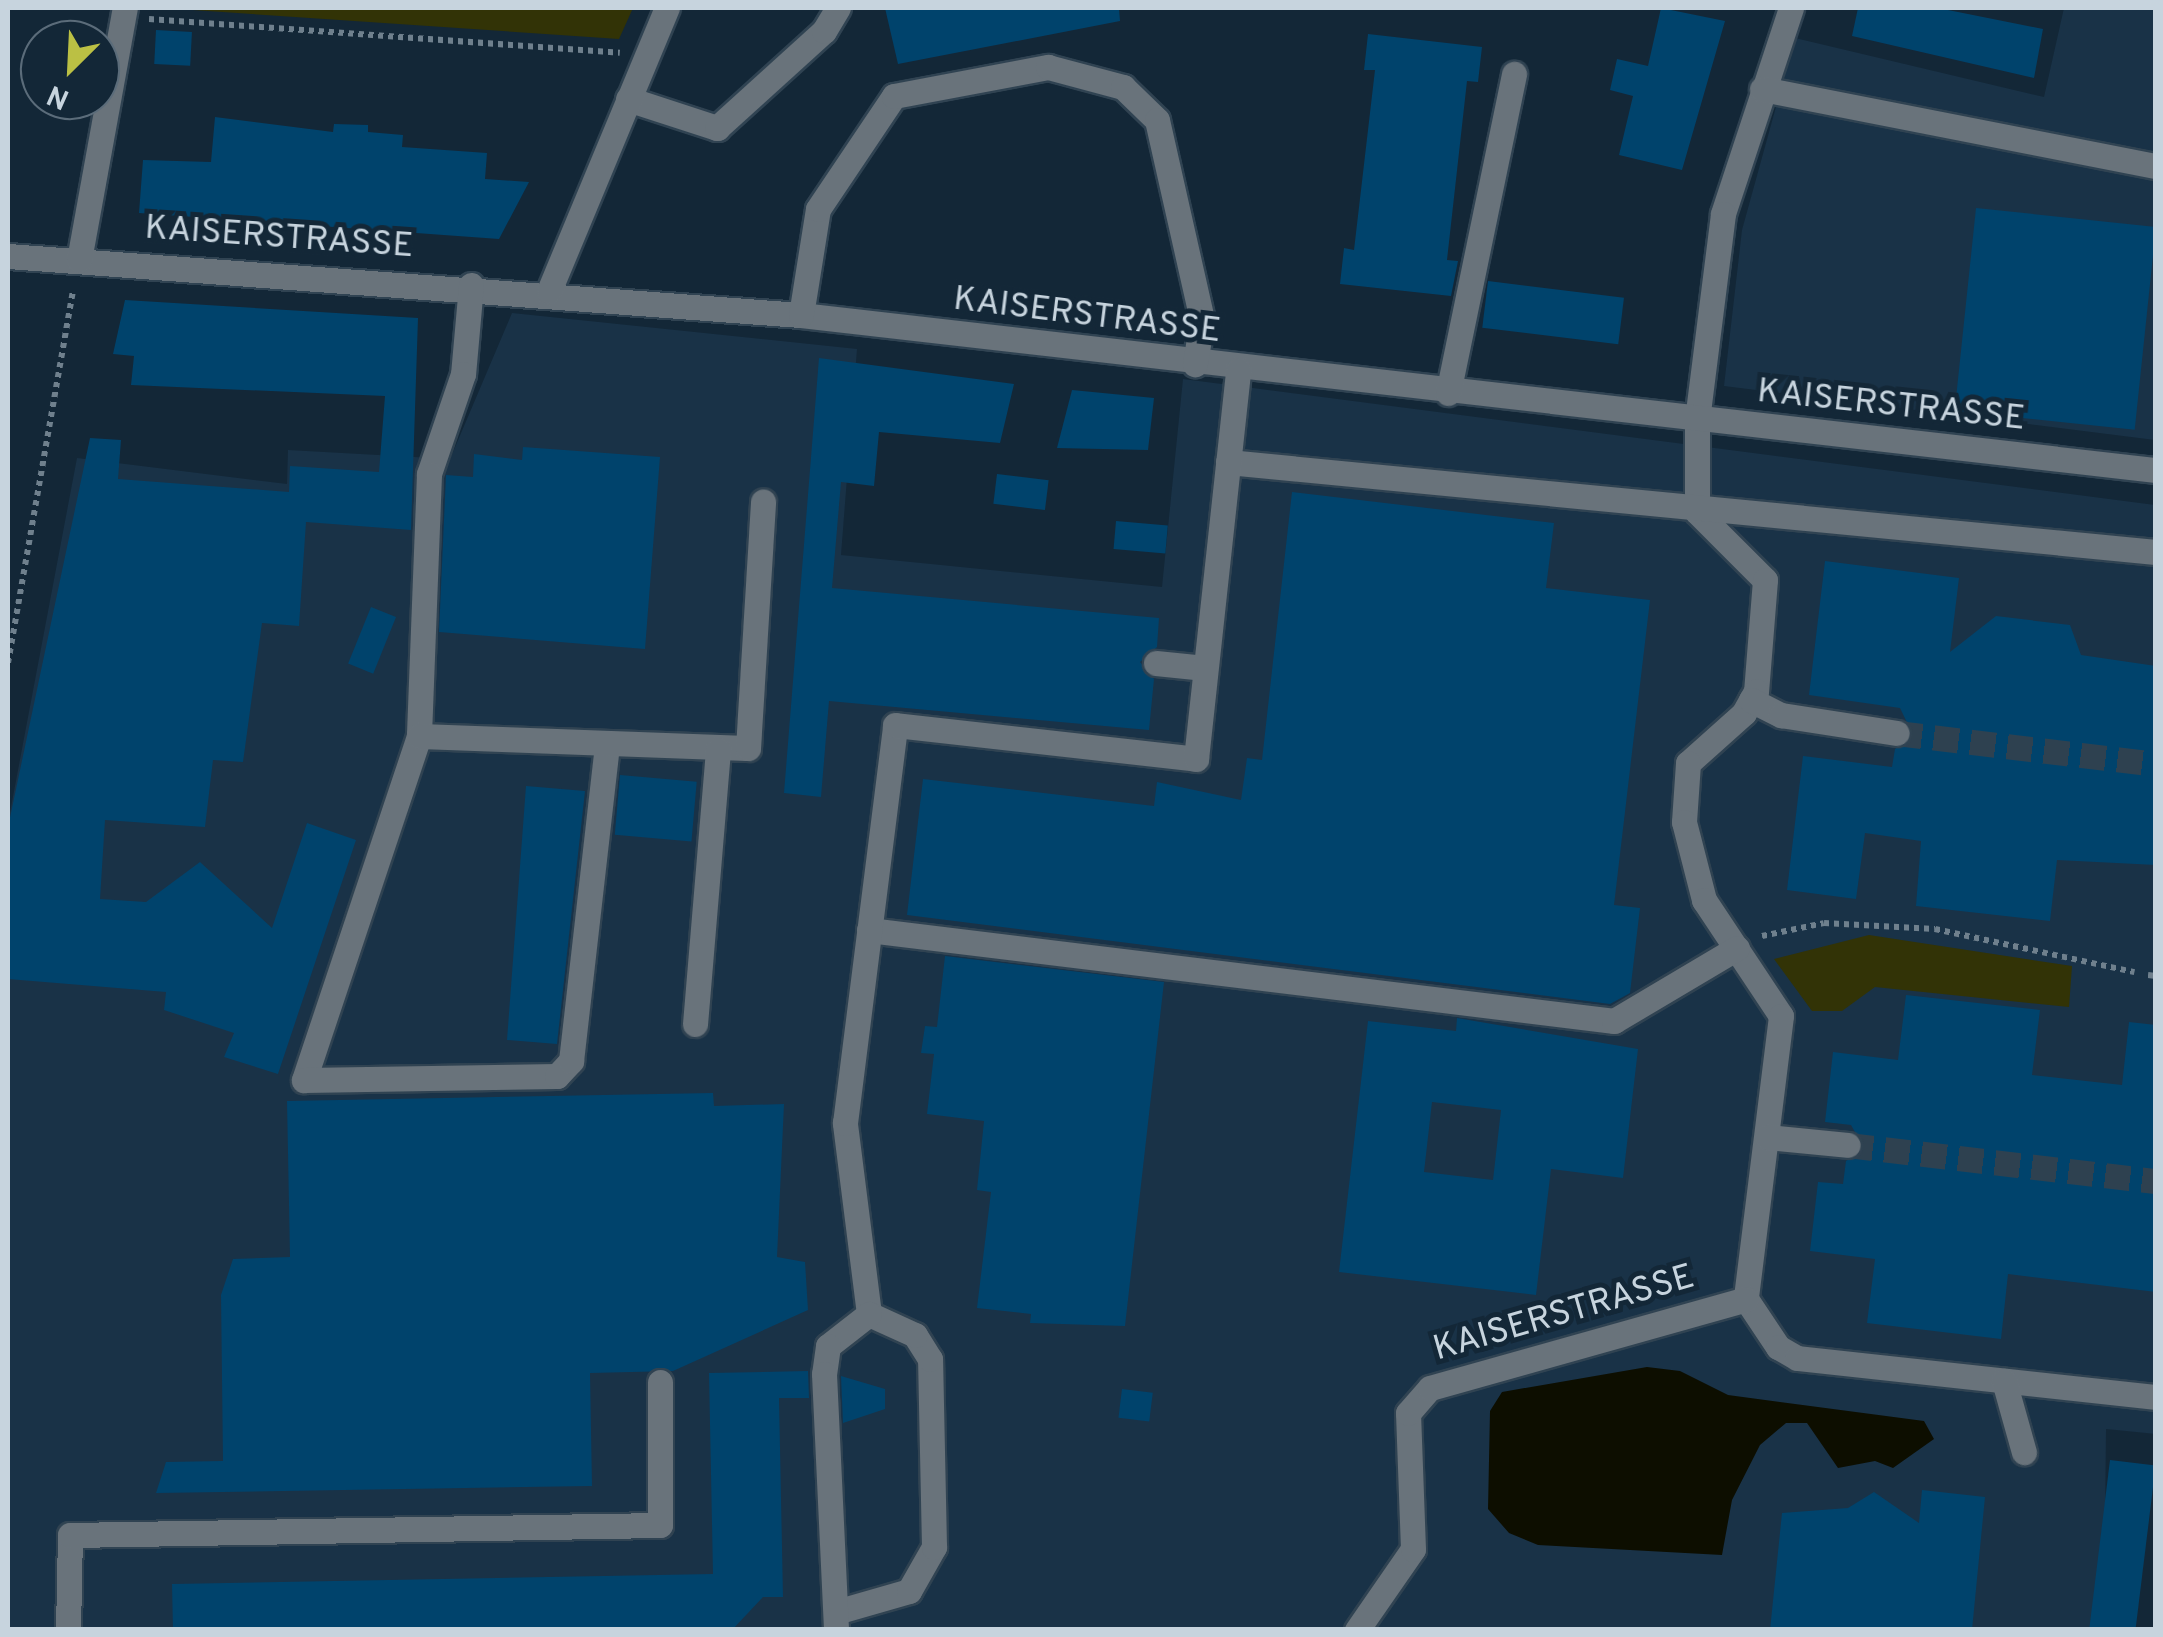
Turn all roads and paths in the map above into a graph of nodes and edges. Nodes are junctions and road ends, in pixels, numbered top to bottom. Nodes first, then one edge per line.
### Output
1 (667, 8) edge
2 (838, 8) edge
3 (1791, 8) edge
4 (124, 12) edge
5 (644, 62) junction
6 (1514, 74) dead end
7 (1762, 89) junction
8 (628, 99) junction
9 (2156, 166) edge
10 (8, 256) edge
11 (78, 260) junction
12 (470, 285) junction
13 (549, 291) junction
14 (801, 316) junction
15 (1195, 364) junction
16 (1238, 370) junction
17 (1448, 393) junction
18 (1697, 421) junction
19 (1228, 462) junction
20 (2156, 470) edge
21 (764, 500) dead end
22 (1697, 512) junction
23 (2156, 552) edge
24 (8, 663) edge
25 (1156, 663) dead end
26 (1205, 668) junction
27 (1751, 700) junction
28 (1896, 733) tunnel mouth
29 (419, 736) junction
30 (607, 744) junction
31 (718, 750) junction
32 (869, 930) junction
33 (1737, 948) junction
34 (2134, 972) dead end
35 (696, 1024) dead end
36 (1767, 1136) junction
37 (1848, 1146) tunnel mouth
38 (1746, 1298) junction
39 (869, 1314) junction
40 (2004, 1381) junction
41 (660, 1382) dead end
42 (2156, 1397) edge
43 (2024, 1452) dead end
44 (836, 1621) edge
45 (68, 1630) edge
46 (1356, 1630) edge

1 - 5 street
2 - 8 street
3 - 7 street
4 - 5 path
4 - 11 street
5 - 8 street
6 - 17 street
7 - 9 street
7 - 18 street
8 - 13 street
10 - 11 street, KAISERSTRASSE
11 - 12 street, KAISERSTRASSE
11 - 24 path
12 - 13 street, KAISERSTRASSE
12 - 29 street
13 - 14 street, KAISERSTRASSE
14 - 15 street, KAISERSTRASSE
14 - 15 street
15 - 16 street, KAISERSTRASSE
16 - 17 street, KAISERSTRASSE
16 - 19 street
17 - 18 street, KAISERSTRASSE
18 - 20 street, KAISERSTRASSE
18 - 22 street
19 - 22 street
19 - 26 street
21 - 31 street
22 - 23 street
22 - 27 street
25 - 26 street
26 - 32 street
27 - 28 street
27 - 33 street
29 - 30 street
29 - 30 street
30 - 31 street
31 - 35 street
32 - 33 street
32 - 39 street
33 - 34 path
33 - 36 street
36 - 37 street
36 - 38 street
38 - 40 street
38 - 46 street, KAISERSTRASSE
39 - 44 street
39 - 44 street
40 - 42 street
40 - 43 street
41 - 45 street

